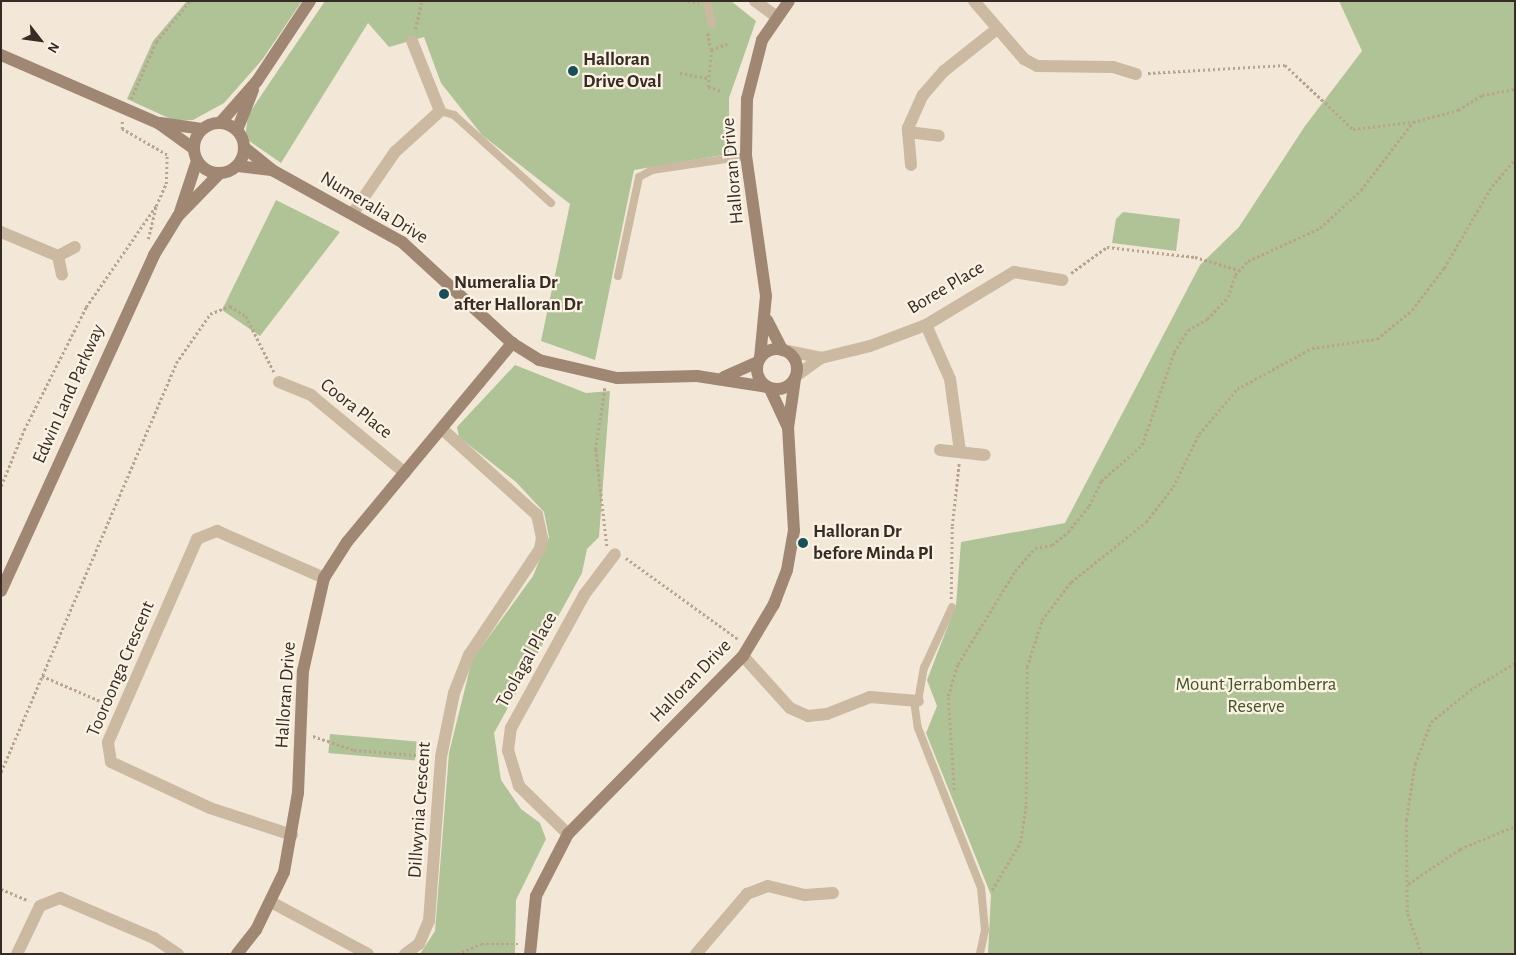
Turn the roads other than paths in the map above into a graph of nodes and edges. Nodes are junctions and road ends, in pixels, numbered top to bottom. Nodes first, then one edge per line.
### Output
1 (310, 1) edge
2 (707, 1) edge
3 (755, 1) edge
4 (789, 1) edge
5 (974, 1) edge
6 (777, 17) junction
7 (712, 24) road end
8 (997, 29) junction
9 (412, 41) road end
10 (1, 55) edge
11 (1136, 74) road end
12 (257, 81) junction
13 (440, 111) junction
14 (158, 122) junction
15 (220, 122) junction
16 (202, 129) junction
17 (237, 130) junction
18 (908, 132) junction
19 (939, 136) dead end
20 (245, 148) junction
21 (195, 155) junction
22 (746, 156) junction
23 (911, 165) dead end
24 (238, 166) junction
25 (272, 170) junction
26 (220, 174) junction
27 (551, 203) dead end
28 (353, 213) junction
29 (178, 216) junction
30 (1, 232) edge
31 (75, 247) dead end
32 (58, 256) junction
33 (62, 275) dead end
34 (618, 276) dead end
35 (1062, 280) road end
36 (766, 318) junction
37 (926, 325) junction
38 (512, 343) junction
39 (783, 350) junction
40 (821, 358) junction
41 (759, 360) junction
42 (795, 377) junction
43 (721, 378) junction
44 (279, 382) road end
45 (768, 388) junction
46 (788, 428) junction
47 (442, 429) junction
48 (940, 450) dead end
49 (960, 452) junction
50 (985, 454) dead end
51 (405, 473) junction
52 (615, 554) road end
53 (324, 578) junction
54 (1, 591) edge
55 (951, 609) road end
56 (746, 652) junction
57 (916, 701) junction
58 (568, 834) junction
59 (292, 835) junction
60 (833, 893) dead end
61 (271, 902) junction
62 (17, 954) edge
63 (178, 954) edge
64 (237, 954) edge
65 (368, 954) edge
66 (405, 954) edge
67 (530, 954) edge
68 (696, 954) edge
69 (980, 954) edge

1 - 12 street
2 - 7 lane
3 - 6 street
4 - 6 street, Halloran Drive
5 - 8 street
6 - 22 street, Halloran Drive
8 - 11 street
8 - 18 street
9 - 13 street
10 - 14 street
12 - 15 street
12 - 17 street
13 - 27 lane
13 - 28 street
14 - 16 street
14 - 21 street
15 - 16 street
15 - 17 street
16 - 21 street
17 - 20 street
18 - 19 street
18 - 23 street
20 - 24 street
20 - 25 street, Numeralia Drive
21 - 26 street
21 - 29 street, Edwin Land Parkway
22 - 34 lane
22 - 36 street, Halloran Drive
24 - 25 street, Numeralia Drive
24 - 26 street
25 - 28 street, Numeralia Drive
26 - 29 street, Edwin Land Parkway
28 - 38 street, Numeralia Drive
29 - 54 street, Edwin Land Parkway
30 - 32 street
31 - 32 street
32 - 33 street
35 - 37 street, Boree Place
36 - 39 street, Halloran Drive
36 - 41 street, Halloran Drive
37 - 40 street, Boree Place
37 - 49 street
38 - 43 street, Numeralia Drive
38 - 47 street, Halloran Drive
39 - 40 street, Boree Place
39 - 41 street
39 - 42 street
40 - 42 street, Boree Place
41 - 43 street, Numeralia Drive
41 - 45 street
42 - 45 street
42 - 46 street, Halloran Drive
43 - 45 street, Numeralia Drive
44 - 51 street, Coora Place
45 - 46 street, Halloran Drive
46 - 56 street, Halloran Drive
47 - 51 street, Halloran Drive
47 - 66 street, Dillwynia Crescent
48 - 49 street
49 - 50 street
51 - 53 street, Halloran Drive
52 - 58 street, Toolagal Place
53 - 59 street, Halloran Drive
53 - 59 street, Tooroonga Crescent
55 - 57 lane
56 - 57 street
56 - 58 street, Halloran Drive
57 - 69 lane
58 - 67 street, Halloran Drive
59 - 61 street, Halloran Drive
60 - 68 street
61 - 64 street, Halloran Drive
61 - 65 street
62 - 63 street

